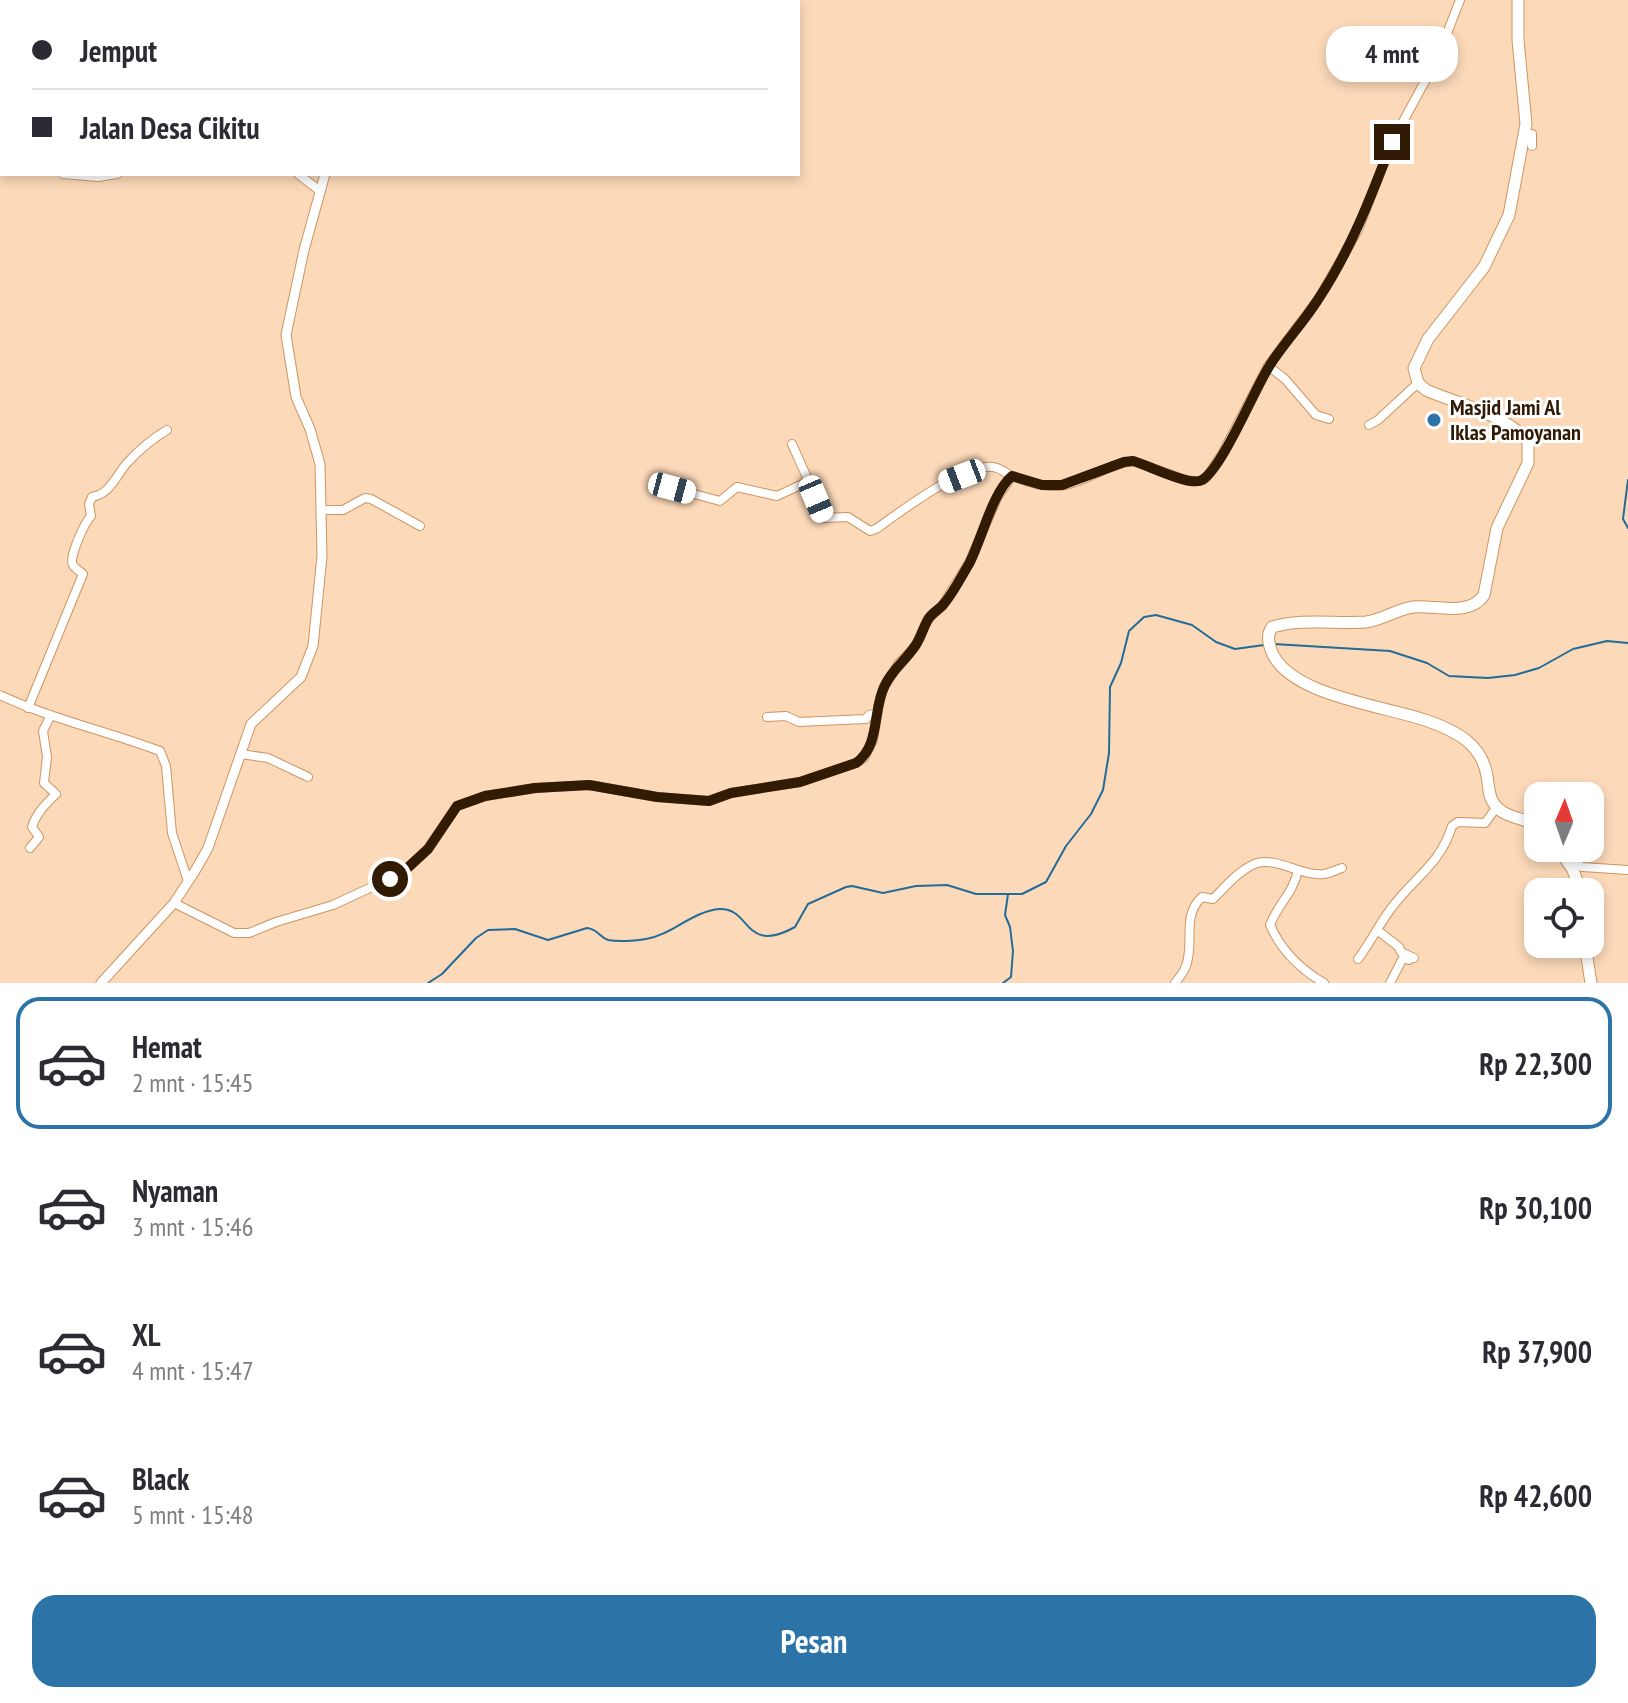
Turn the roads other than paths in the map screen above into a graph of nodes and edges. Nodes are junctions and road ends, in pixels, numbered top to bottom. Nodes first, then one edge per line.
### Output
1 (1460, 0) edge
2 (1518, 0) edge
3 (1524, 133) junction
4 (1532, 146) dead end
5 (301, 176) edge
6 (324, 176) edge
7 (320, 191) junction
8 (1268, 366) junction
9 (1418, 383) junction
10 (1329, 419) dead end
11 (1369, 425) dead end
12 (167, 430) dead end
13 (792, 444) dead end
14 (1012, 476) junction
15 (809, 481) junction
16 (672, 488) dead end
17 (321, 510) junction
18 (420, 526) dead end
19 (0, 695) edge
20 (28, 708) junction
21 (877, 713) junction
22 (51, 715) junction
23 (767, 717) dead end
24 (241, 754) junction
25 (308, 777) dead end
26 (1496, 808) junction
27 (1524, 820) edge
28 (30, 848) dead end
29 (1576, 862) edge
30 (1342, 868) dead end
31 (1298, 870) junction
32 (1628, 870) edge
33 (188, 881) junction
34 (174, 903) junction
35 (1377, 930) junction
36 (1392, 952) junction
37 (1587, 958) edge
38 (1358, 959) dead end
39 (1399, 963) junction
40 (101, 983) edge
41 (1175, 983) edge
42 (1324, 983) edge
43 (1390, 983) edge
44 (1591, 983) edge

1 - 8 street
2 - 3 main road
3 - 4 street
3 - 9 main road
5 - 7 street
6 - 7 street
7 - 17 street
8 - 10 street
8 - 14 street
9 - 11 street
9 - 26 main road
12 - 20 street
13 - 15 street
14 - 15 street
14 - 21 street
15 - 16 street
17 - 18 street
17 - 24 street
19 - 20 street
20 - 22 street
21 - 23 street
21 - 34 street
22 - 28 street
22 - 33 street
24 - 25 street
24 - 33 street
26 - 27 main road
26 - 35 street
29 - 32 street
30 - 31 street
31 - 41 street
31 - 42 street
33 - 34 street
34 - 40 street
35 - 36 street
35 - 38 street
36 - 39 street
36 - 39 street
37 - 44 main road
39 - 43 street

